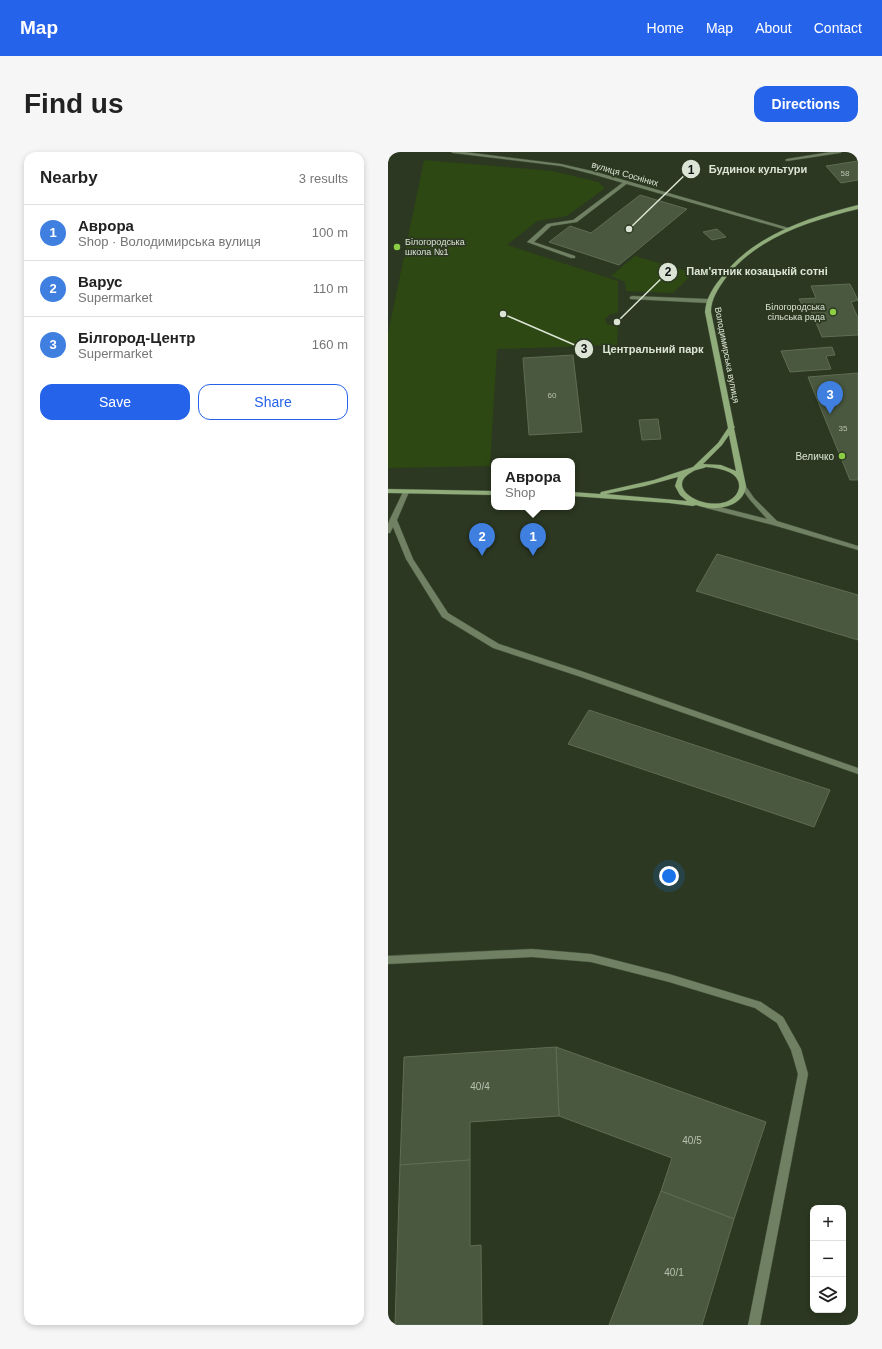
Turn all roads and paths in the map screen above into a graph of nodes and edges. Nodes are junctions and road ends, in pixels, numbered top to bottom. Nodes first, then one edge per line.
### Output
1 (453, 152) edge
2 (840, 152) edge
3 (787, 160) dead end
4 (627, 182) junction
5 (858, 207) edge
6 (789, 229) junction
7 (573, 257) dead end
8 (632, 298) dead end
9 (708, 301) junction
10 (732, 427) junction
11 (696, 467) junction
12 (687, 471) junction
13 (742, 482) junction
14 (388, 492) edge
15 (406, 492) junction
16 (491, 493) edge
17 (575, 494) edge
18 (591, 495) junction
19 (698, 504) junction
20 (708, 506) junction
21 (393, 518) junction
22 (775, 523) junction
23 (388, 531) edge
24 (858, 548) edge
25 (858, 771) edge
26 (388, 960) edge
27 (754, 1325) edge

1 - 4 street, вулиця Сосніних
2 - 3 street
4 - 6 street, вулиця Сосніних
4 - 7 street
5 - 6 main road, Володимирська вулиця
6 - 9 main road, Володимирська вулиця
8 - 9 street
9 - 10 main road, Володимирська вулиця
10 - 11 main road
10 - 13 main road, Володимирська вулиця
11 - 12 main road
11 - 13 main road
12 - 18 main road
12 - 19 main road
13 - 20 main road
13 - 22 street
14 - 15 main road
15 - 16 main road
15 - 21 street
17 - 18 main road
18 - 19 main road
19 - 20 main road
20 - 22 street
21 - 23 street
21 - 25 street
22 - 24 street
26 - 27 street

